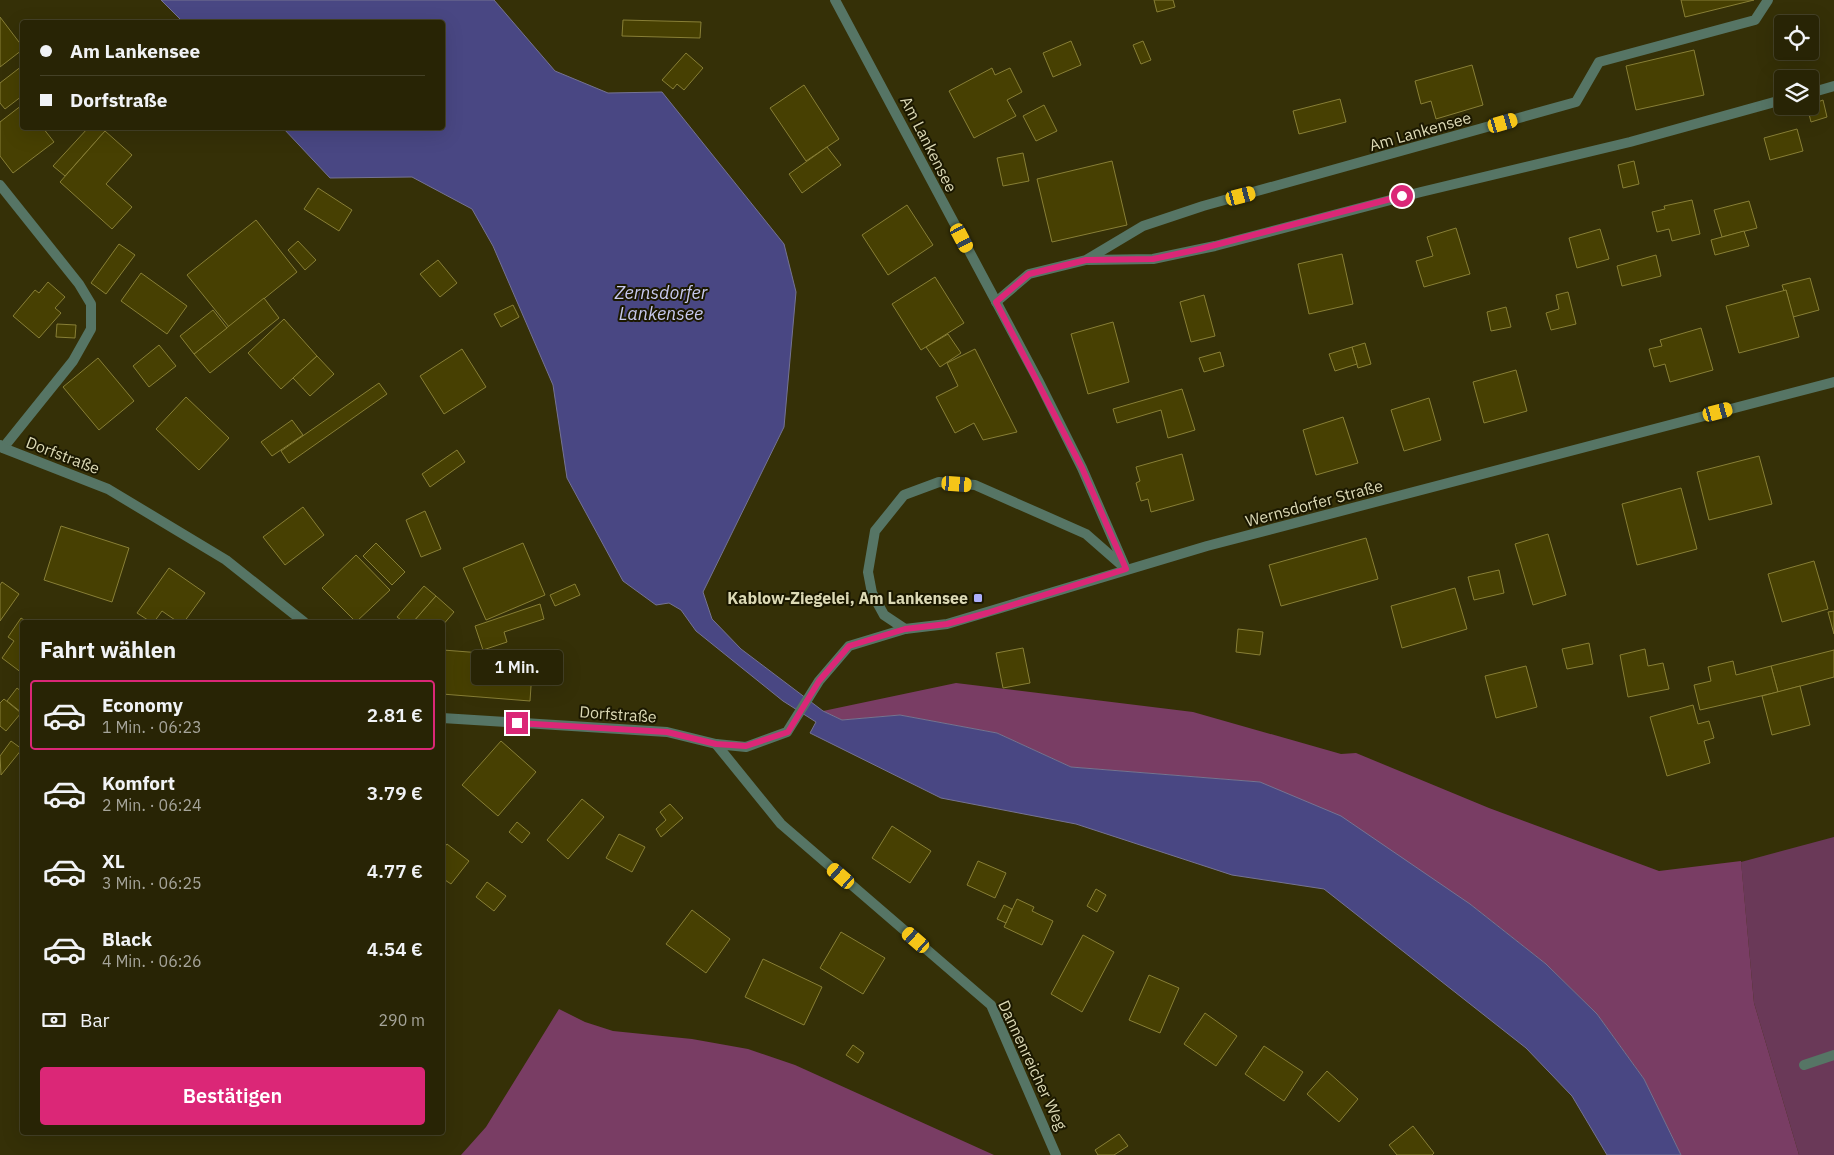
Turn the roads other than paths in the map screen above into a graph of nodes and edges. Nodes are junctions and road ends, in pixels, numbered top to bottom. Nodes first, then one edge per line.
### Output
1 (835, 0) edge
2 (1768, 0) edge
3 (1834, 86) edge
4 (1819, 90) edge
5 (1774, 102) edge
6 (0, 185) edge
7 (1086, 260) junction
8 (996, 302) junction
9 (1834, 382) edge
10 (1, 448) edge
11 (1126, 569) junction
12 (301, 620) edge
13 (905, 629) junction
14 (819, 681) joint
15 (445, 718) edge
16 (716, 744) junction
17 (1834, 1055) edge
18 (1804, 1065) dead end
19 (1056, 1155) edge

1 - 8 street, Am Lankensee
2 - 7 street, Am Lankensee
3 - 4 street
5 - 7 street, Am Lankensee
6 - 10 street, Dorfstraße
7 - 8 street, Am Lankensee
8 - 11 street, Am Lankensee
9 - 11 street, Wernsdorfer Straße
10 - 12 street, Dorfstraße
11 - 13 street, Wernsdorfer Straße
11 - 13 street
13 - 14 street, Wernsdorfer Straße
14 - 16 street, Dorfstraße
15 - 16 street, Dorfstraße
16 - 19 street, Dannenreicher Weg
17 - 18 street

